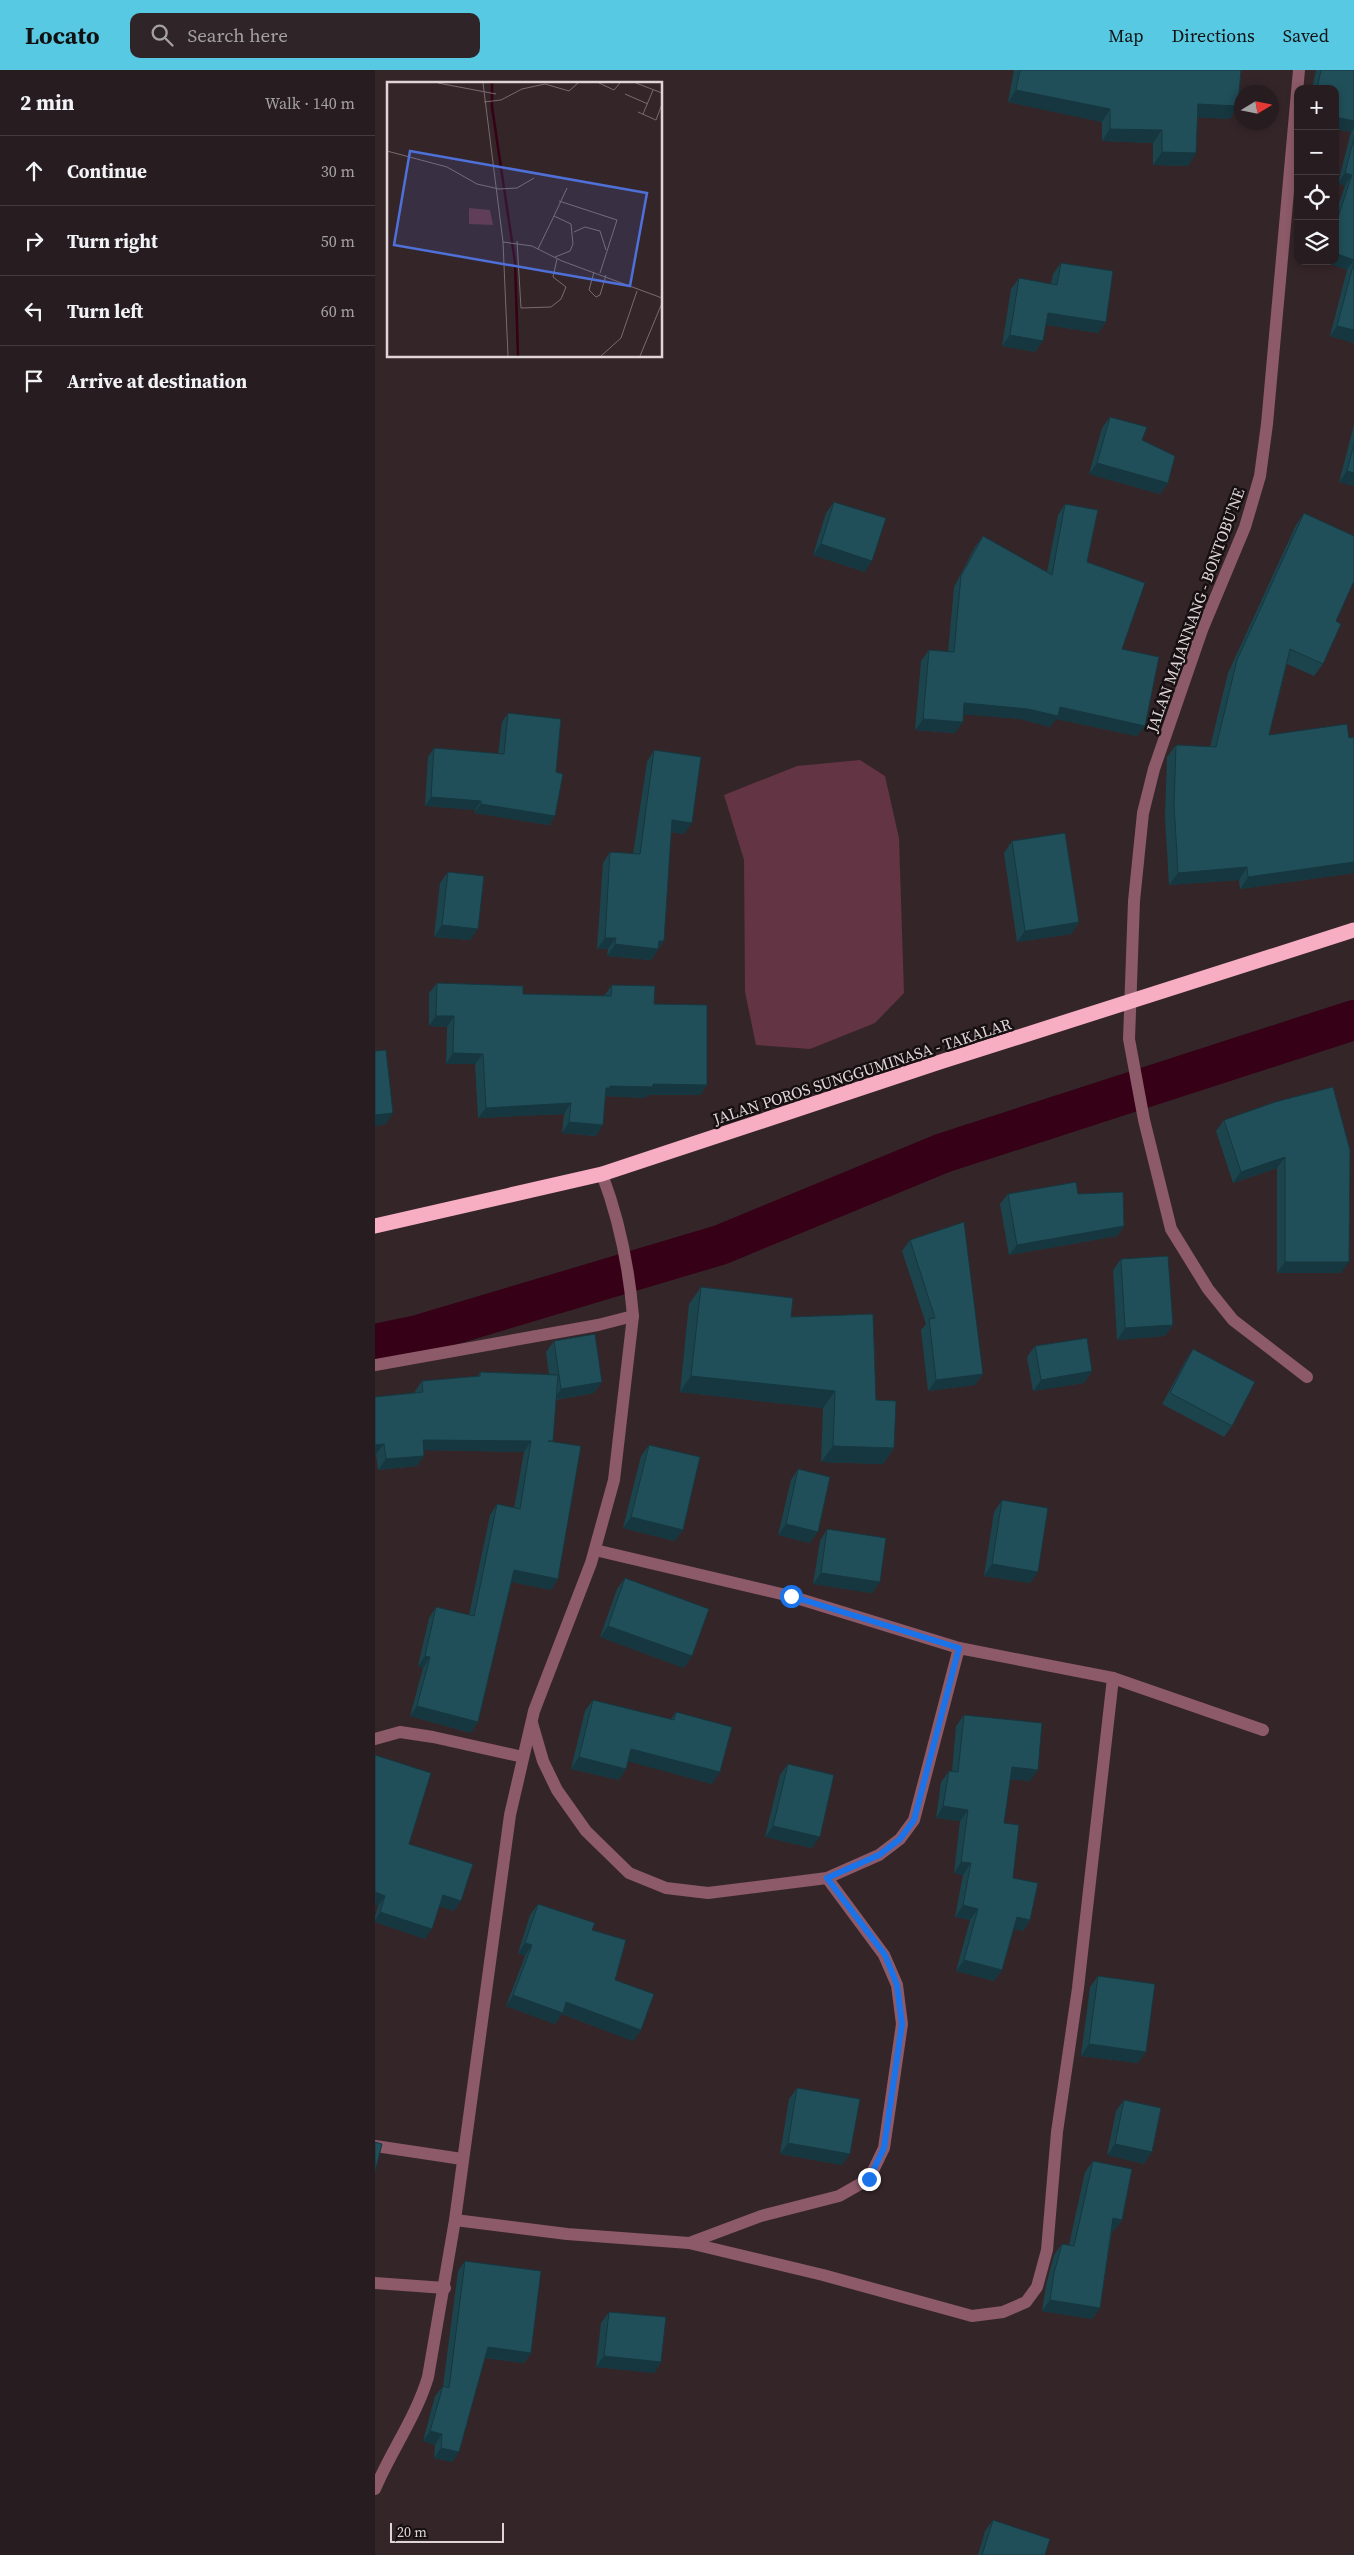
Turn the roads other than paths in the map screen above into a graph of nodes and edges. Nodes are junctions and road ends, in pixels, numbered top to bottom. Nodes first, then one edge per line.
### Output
1 (1299, 70) edge
2 (1354, 930) edge
3 (1131, 1003) junction
4 (602, 1174) junction
5 (375, 1226) edge
6 (633, 1316) junction
7 (375, 1365) edge
8 (1307, 1377) dead end
9 (595, 1550) junction
10 (959, 1648) junction
11 (1113, 1678) junction
12 (531, 1721) junction
13 (1263, 1730) dead end
14 (375, 1738) edge
15 (523, 1757) junction
16 (827, 1878) junction
17 (375, 2146) edge
18 (462, 2159) junction
19 (455, 2220) junction
20 (689, 2243) junction
21 (375, 2283) edge
22 (445, 2288) junction
23 (375, 2489) edge

1 - 3 street, JALAN MAJANNANG - BONTOBU'NE
2 - 3 highway, JALAN POROS SUNGGUMINASA - TAKALAR
3 - 4 highway, JALAN POROS SUNGGUMINASA - TAKALAR
3 - 8 street, JALAN MAJANNANG - BONTOBU'NE
4 - 5 highway, JALAN POROS SUNGGUMINASA - TAKALAR
4 - 6 street
6 - 7 street
6 - 9 street
9 - 10 street
9 - 12 street
10 - 11 street
10 - 16 street
11 - 13 street
11 - 20 street
12 - 15 street
12 - 16 street
14 - 15 street
15 - 18 street
16 - 20 street
17 - 18 street
18 - 19 street
19 - 20 street
19 - 22 street
21 - 22 street
22 - 23 street

